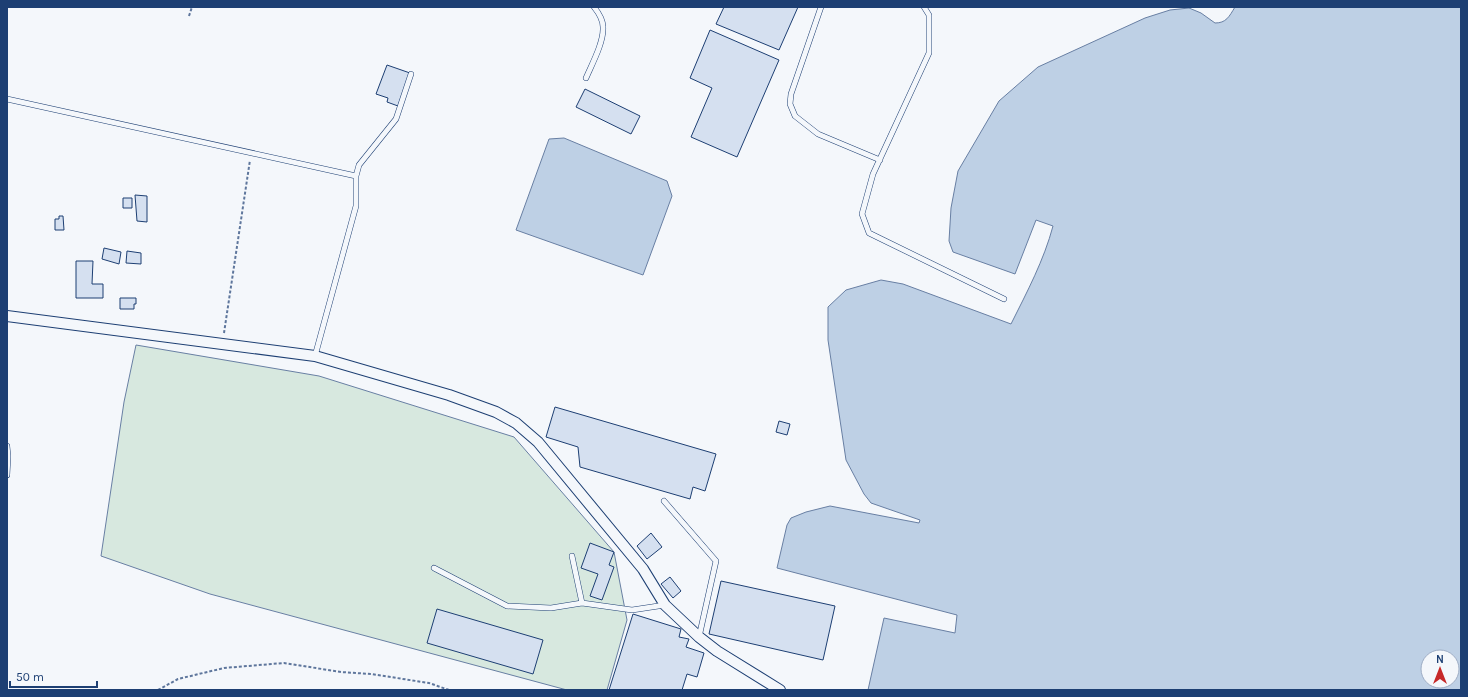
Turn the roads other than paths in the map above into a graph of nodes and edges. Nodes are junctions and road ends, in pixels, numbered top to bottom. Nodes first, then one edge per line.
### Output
1 (594, 7) edge
2 (821, 7) edge
3 (924, 7) edge
4 (411, 74) dead end
5 (586, 78) dead end
6 (7, 99) edge
7 (880, 160) junction
8 (356, 176) junction
9 (1004, 298) dead end
10 (7, 316) edge
11 (315, 356) junction
12 (7, 446) edge
13 (7, 475) edge
14 (664, 501) dead end
15 (572, 556) dead end
16 (434, 568) dead end
17 (582, 603) junction
18 (666, 606) junction
19 (699, 637) junction
20 (780, 690) edge

1 - 5 lane
2 - 7 lane
3 - 7 lane
4 - 8 lane
6 - 8 lane
7 - 9 lane
8 - 11 lane
10 - 11 street
11 - 18 street
12 - 13 lane
14 - 19 lane
15 - 17 lane
16 - 17 lane
17 - 18 lane
18 - 19 street
19 - 20 street

